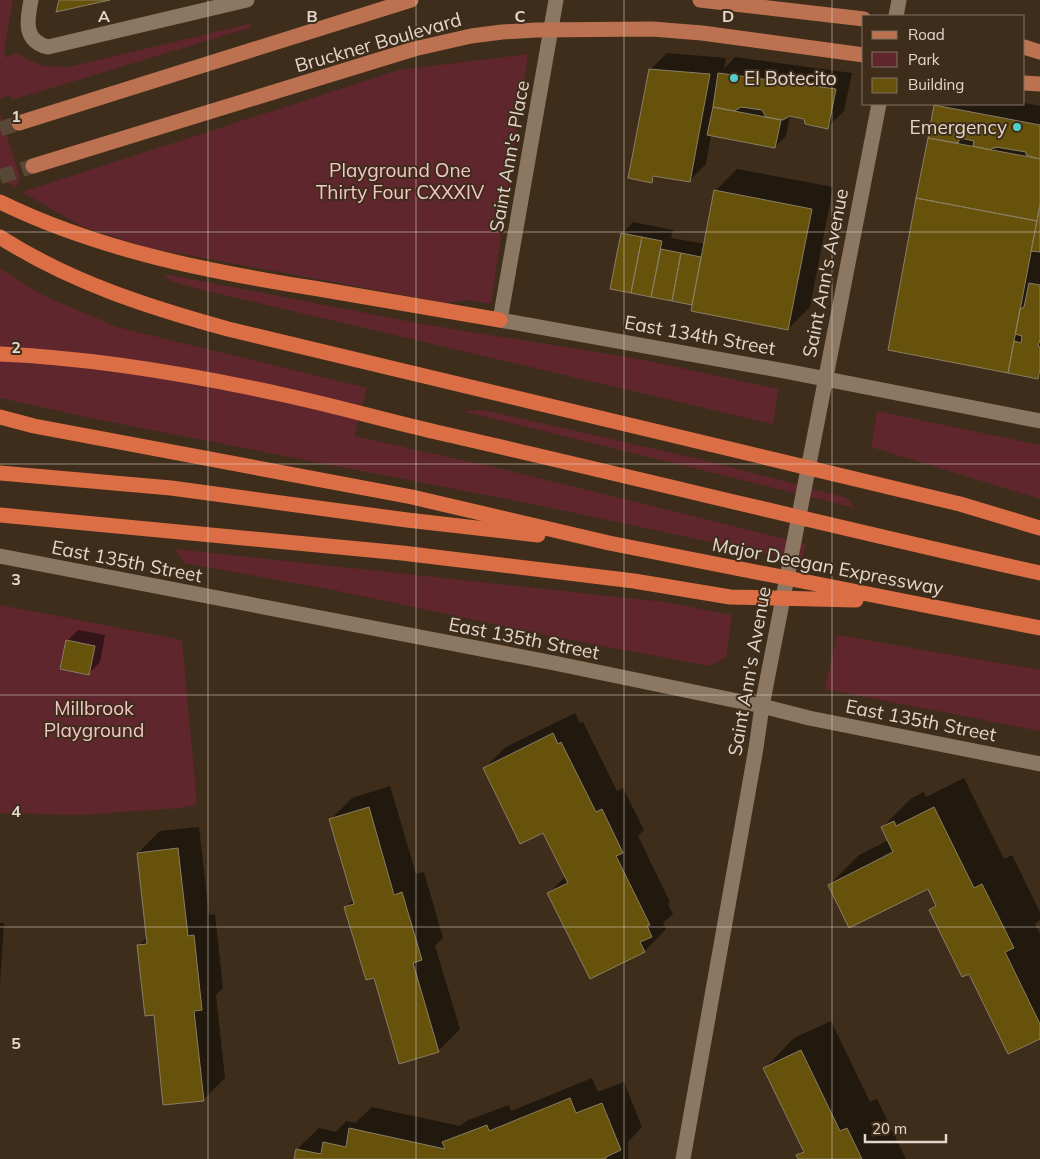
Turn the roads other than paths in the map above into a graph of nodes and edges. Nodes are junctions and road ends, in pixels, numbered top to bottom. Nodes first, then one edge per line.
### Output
1 (31, 0) edge
2 (247, 0) edge
3 (411, 0) edge
4 (556, 0) edge
5 (700, 0) edge
6 (899, 0) edge
7 (896, 15) edge
8 (862, 19) edge
9 (551, 30) junction
10 (1025, 47) edge
11 (1040, 52) edge
12 (862, 54) edge
13 (1025, 83) edge
14 (1040, 84) edge
15 (879, 105) edge
16 (19, 123) tunnel mouth
17 (33, 166) tunnel mouth
18 (0, 202) edge
19 (0, 236) edge
20 (500, 320) junction
21 (0, 354) edge
22 (825, 379) junction
23 (0, 417) edge
24 (1040, 421) edge
25 (0, 473) edge
26 (0, 516) edge
27 (1040, 528) edge
28 (609, 543) junction
29 (0, 556) edge
30 (1040, 573) edge
31 (899, 600) junction
32 (1040, 628) edge
33 (762, 706) junction
34 (1040, 764) edge
35 (683, 1159) edge

1 - 2 street
3 - 16 main road, Bruckner Boulevard
4 - 9 street, Saint Ann's Place
5 - 8 main road
6 - 7 street
9 - 12 main road, Bruckner Boulevard
9 - 17 main road, Bruckner Boulevard
9 - 20 street, Saint Ann's Place
10 - 11 main road
13 - 14 main road
15 - 22 street, Saint Ann's Avenue
18 - 20 highway
19 - 27 highway
20 - 22 street, East 134th Street
21 - 30 highway
22 - 24 street, East 134th Street
22 - 33 street, Saint Ann's Avenue
23 - 28 highway
25 - 28 highway
26 - 31 highway
28 - 31 highway, Major Deegan Expressway
29 - 33 street, East 135th Street
31 - 32 highway, Major Deegan Expressway
33 - 34 street, East 135th Street
33 - 35 street, Saint Ann's Avenue

